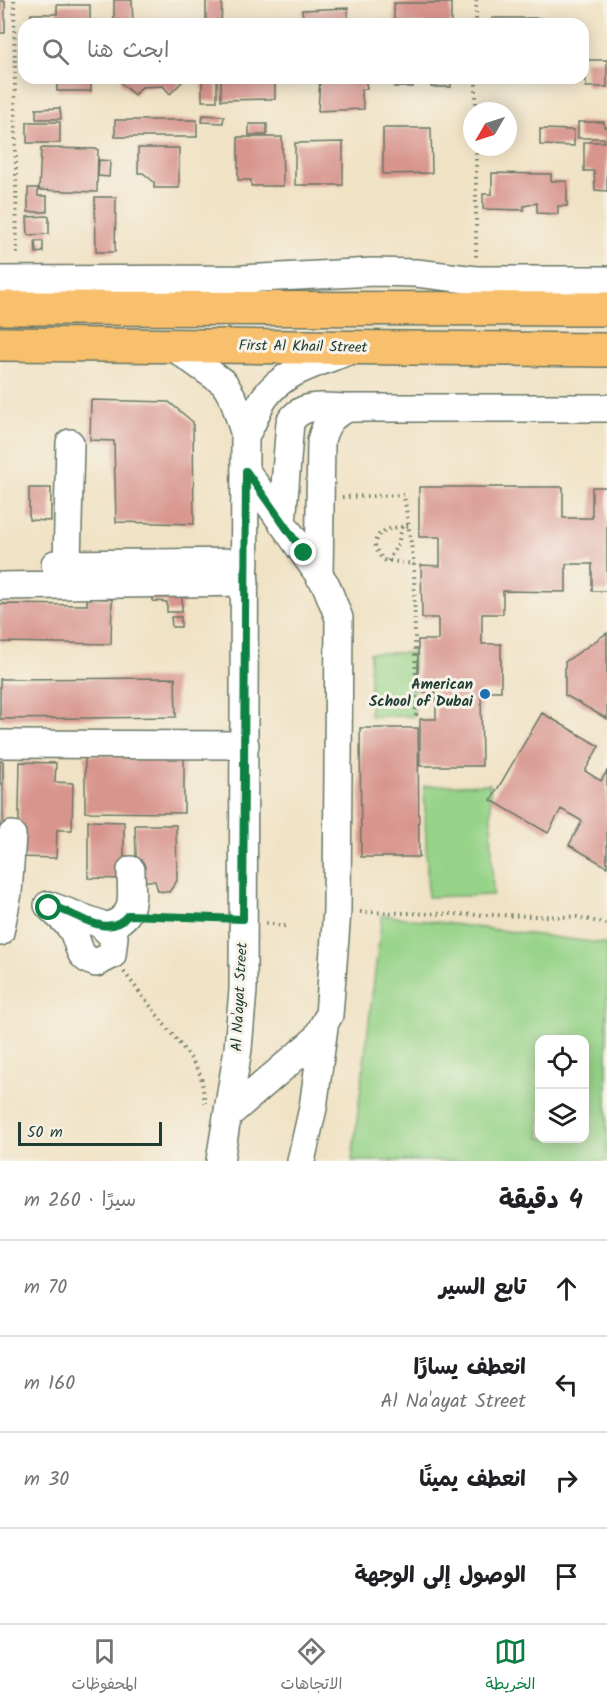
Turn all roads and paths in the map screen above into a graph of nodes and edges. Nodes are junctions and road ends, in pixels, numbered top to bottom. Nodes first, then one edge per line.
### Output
1 (14, 0) edge
2 (476, 0) edge
3 (476, 18) edge
4 (476, 84) edge
5 (476, 102) edge
6 (476, 156) edge
7 (9, 280) edge
8 (476, 280) junction
9 (607, 280) edge
10 (0, 308) edge
11 (607, 309) edge
12 (0, 344) edge
13 (169, 344) junction
14 (355, 348) junction
15 (607, 350) edge
16 (349, 408) junction
17 (607, 408) edge
18 (245, 435) junction
19 (70, 443) dead end
20 (246, 471) junction
21 (320, 497) junction
22 (282, 523) junction
23 (408, 525) junction
24 (402, 527) junction
25 (388, 562) junction
26 (414, 564) junction
27 (245, 572) junction
28 (319, 576) junction
29 (0, 586) edge
30 (416, 717) dead end
31 (0, 744) edge
32 (245, 745) junction
33 (12, 835) dead end
34 (131, 870) dead end
35 (4, 892) edge
36 (48, 905) junction
37 (337, 911) junction
38 (243, 919) junction
39 (117, 921) junction
40 (607, 924) edge
41 (289, 927) dead end
42 (0, 932) edge
43 (112, 955) junction
44 (324, 1027) junction
45 (276, 1074) junction
46 (312, 1108) junction
47 (216, 1111) junction
48 (220, 1161) edge
49 (301, 1161) edge

1 - 7 path
2 - 3 path
4 - 5 path
6 - 8 path
7 - 8 street
8 - 9 street
10 - 11 main road
12 - 13 main road, First Al Khail Street
13 - 14 main road, First Al Khail Street
13 - 18 street, Al Na'ayat Street
14 - 15 main road, First Al Khail Street
14 - 18 street, Al Na'ayat Street
16 - 17 street
16 - 21 street
16 - 22 street
18 - 20 street, Al Na'ayat Street
19 - 27 street
20 - 22 street
20 - 27 street, Al Na'ayat Street
21 - 23 path
21 - 28 street
22 - 28 street
23 - 24 path
23 - 26 path
24 - 25 path
24 - 25 path
25 - 26 path
26 - 30 path
27 - 29 street
27 - 32 street, Al Na'ayat Street
28 - 37 street
31 - 32 street
32 - 38 street, Al Na'ayat Street
33 - 35 street
34 - 39 street
35 - 36 street
35 - 42 street
36 - 39 street
36 - 43 street
37 - 40 path
37 - 44 street
38 - 39 path
38 - 41 path
38 - 47 street, Al Na'ayat Street
39 - 43 street
43 - 47 path
44 - 45 street
44 - 46 street
45 - 46 street
45 - 47 street
46 - 49 street
47 - 48 street, Al Na'ayat Street

